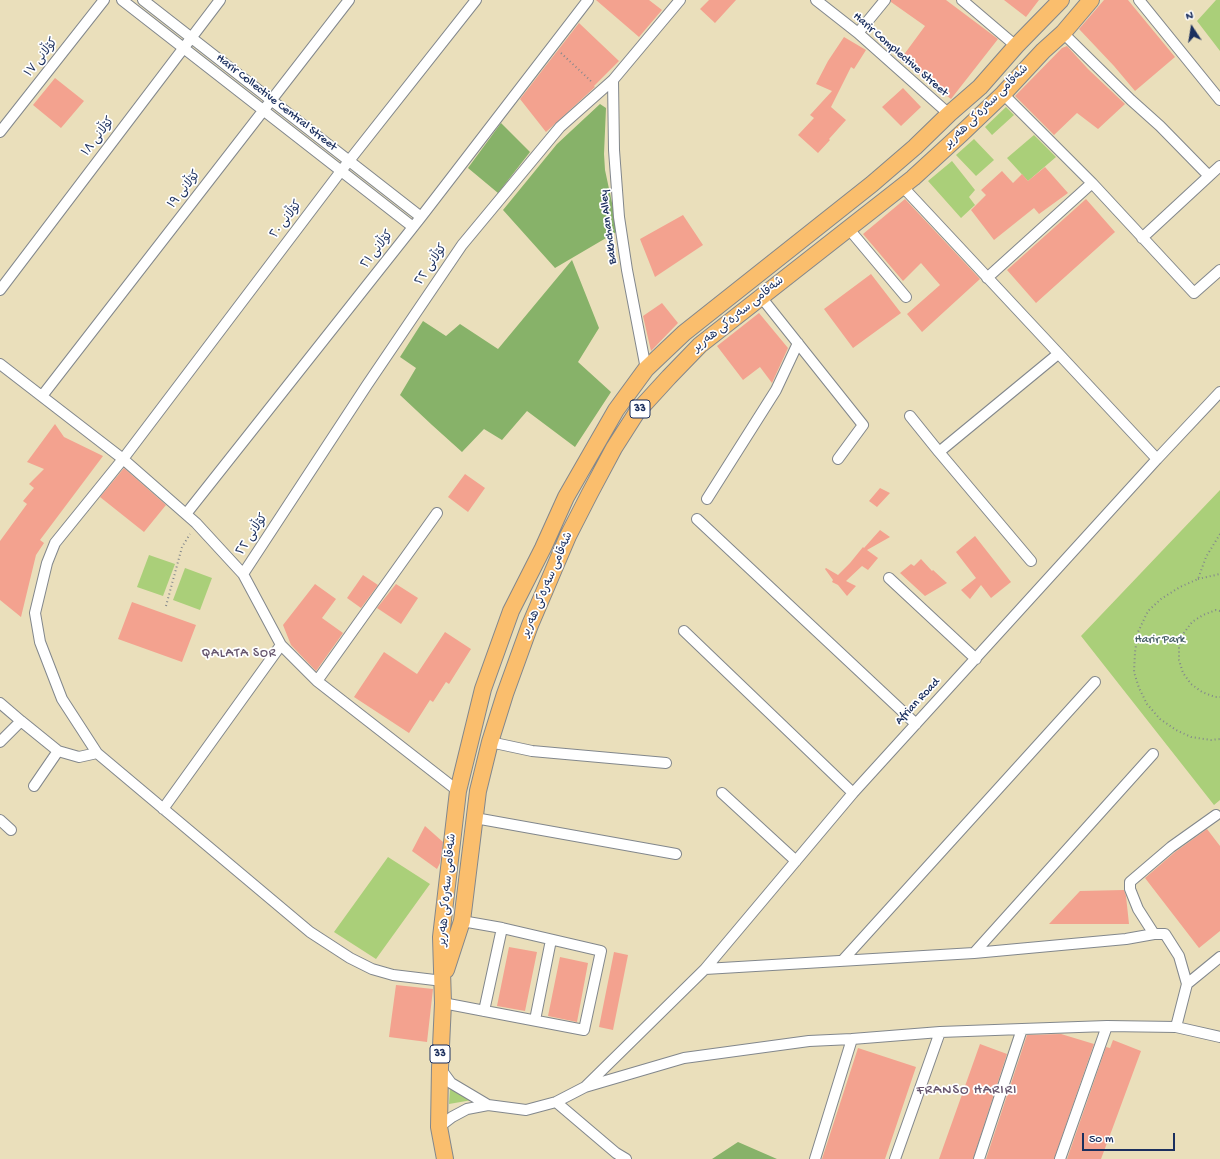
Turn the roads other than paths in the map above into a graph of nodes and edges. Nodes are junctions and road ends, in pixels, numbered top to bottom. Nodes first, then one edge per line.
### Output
1 (104, 0) edge
2 (122, 0) edge
3 (143, 0) edge
4 (220, 0) edge
5 (350, 0) edge
6 (476, 0) edge
7 (588, 0) edge
8 (680, 0) edge
9 (816, 0) edge
10 (885, 0) edge
11 (962, 0) edge
12 (1061, 0) edge
13 (1091, 0) edge
14 (1139, 0) edge
15 (1063, 32) junction
16 (858, 34) junction
17 (192, 38) junction
18 (1016, 46) junction
19 (183, 48) junction
20 (613, 80) junction
21 (1004, 94) junction
22 (272, 100) junction
23 (1220, 100) edge
24 (264, 110) junction
25 (949, 114) junction
26 (0, 132) edge
27 (349, 161) junction
28 (897, 162) junction
29 (1220, 166) edge
30 (341, 171) junction
31 (1209, 176) junction
32 (908, 182) junction
33 (1092, 183) junction
34 (421, 217) junction
35 (413, 227) junction
36 (848, 228) junction
37 (1142, 238) junction
38 (1220, 270) edge
39 (987, 278) junction
40 (0, 290) edge
41 (761, 297) junction
42 (906, 297) dead end
43 (798, 343) junction
44 (1058, 354) junction
45 (0, 364) edge
46 (646, 369) junction
47 (1220, 392) edge
48 (42, 396) junction
49 (910, 416) dead end
50 (939, 452) junction
51 (122, 459) junction
52 (838, 459) dead end
53 (1157, 459) junction
54 (707, 499) dead end
55 (437, 513) dead end
56 (186, 514) junction
57 (697, 519) dead end
58 (1031, 561) dead end
59 (243, 574) junction
60 (889, 578) dead end
61 (684, 631) dead end
62 (281, 645) junction
63 (976, 659) junction
64 (317, 681) junction
65 (1095, 682) dead end
66 (0, 703) edge
67 (21, 721) junction
68 (916, 724) junction
69 (0, 742) edge
70 (490, 742) junction
71 (58, 751) junction
72 (97, 753) junction
73 (1153, 754) dead end
74 (666, 763) dead end
75 (34, 786) dead end
76 (458, 791) junction
77 (722, 793) dead end
78 (852, 793) junction
79 (163, 809) junction
80 (1216, 815) dead end
81 (474, 818) junction
82 (0, 820) edge
83 (11, 830) dead end
84 (676, 854) dead end
85 (796, 861) junction
86 (462, 921) junction
87 (502, 928) junction
88 (1154, 934) junction
89 (551, 940) junction
90 (974, 953) junction
91 (1220, 957) edge
92 (842, 962) junction
93 (705, 969) junction
94 (443, 981) junction
95 (1187, 984) junction
96 (443, 1003) junction
97 (484, 1011) junction
98 (535, 1020) junction
99 (1107, 1026) junction
100 (1176, 1027) junction
101 (1022, 1029) junction
102 (940, 1032) junction
103 (1220, 1037) edge
104 (852, 1039) junction
105 (440, 1068) junction
106 (585, 1087) junction
107 (556, 1102) junction
108 (488, 1105) junction
109 (439, 1127) junction
110 (445, 1159) edge
111 (626, 1159) edge
112 (815, 1159) edge
113 (895, 1159) edge
114 (979, 1159) edge
115 (1060, 1159) edge

1 - 26 street, کۆڵانی ١٧
2 - 19 street, Harir Collective Central Street
3 - 17 street, Harir Collective Central Street
4 - 17 street, کۆڵانی ١٨
5 - 22 street, کۆڵانی ١٩
6 - 27 street, کۆڵانی ٢٠
7 - 34 street, کۆڵانی ٢١
8 - 20 street, کۆڵانی ٢٢
9 - 16 street, Harir Complective Street
10 - 16 street
11 - 18 street
12 - 18 main road, شەقامی سەرەکی هەریر / 33
13 - 15 main road, شەقامی سەرەکی هەریر / 33
14 - 23 street
15 - 21 main road, شەقامی سەرەکی هەریر / 33
15 - 31 street
16 - 25 street, Harir Complective Street
17 - 19 street, کۆڵانی ١٨
17 - 22 street, Harir Collective Central Street
18 - 25 main road, شەقامی سەرەکی هەریر / 33
19 - 24 street, Harir Collective Central Street
19 - 40 street, کۆڵانی ١٨
20 - 46 street, Bakhchan Alley
20 - 59 street, کۆڵانی ٢٢
21 - 32 main road, شەقامی سەرەکی هەریر / 33
21 - 33 street
22 - 24 street, کۆڵانی ١٩
22 - 27 street, Harir Collective Central Street
24 - 30 street, Harir Collective Central Street
24 - 48 street, کۆڵانی ١٩
25 - 28 main road, شەقامی سەرەکی هەریر / 33
27 - 30 street, کۆڵانی ٢٠
27 - 34 street, Harir Collective Central Street
28 - 32 main road
28 - 46 main road, شەقامی سەرەکی هەریر / 33
29 - 31 street
30 - 35 street, Harir Collective Central Street
30 - 51 street, کۆڵانی ٢٠
31 - 37 street
32 - 36 main road, شەقامی سەرەکی هەریر / 33
32 - 39 street
33 - 37 street
33 - 39 street
34 - 35 street, کۆڵانی ٢١
35 - 56 street, کۆڵانی ٢١
36 - 41 main road, شەقامی سەرەکی هەریر / 33
36 - 42 street
37 - 38 street
39 - 44 street
41 - 43 street
41 - 70 main road, شەقامی سەرەکی هەریر / 33
43 - 52 street
43 - 54 street
44 - 50 street
44 - 53 street
45 - 48 street
46 - 76 main road, شەقامی سەرەکی هەریر / 33
47 - 53 street, Afrian Road
48 - 51 street
49 - 50 street
50 - 58 street
51 - 56 street
51 - 72 street, کۆڵانی ٢٠
53 - 63 street, Afrian Road
55 - 64 street
56 - 59 street
57 - 68 street
59 - 62 street
60 - 63 street
61 - 78 street
62 - 64 street
62 - 79 street
63 - 68 street, Afrian Road
64 - 76 street
65 - 92 street
66 - 67 street
67 - 69 street
67 - 71 street
68 - 78 street, Afrian Road
70 - 74 street
70 - 81 main road, شەقامی سەرەکی هەریر / 33
71 - 72 street
71 - 75 street
72 - 79 street, کۆڵانی ٢٠
73 - 90 street
76 - 94 main road, شەقامی سەرەکی هەریر / 33
77 - 85 street
78 - 85 street, Afrian Road
79 - 94 street, کۆڵانی ٢٠
80 - 88 street
81 - 84 street
81 - 86 main road, شەقامی سەرەکی هەریر / 33
82 - 83 street
85 - 93 street, Afrian Road
86 - 87 street
86 - 94 main road, شەقامی سەرەکی هەریر / 33
87 - 89 street
87 - 97 street
88 - 90 street
88 - 95 street
89 - 98 street
89 - 98 street
90 - 92 street
91 - 95 street
92 - 93 street
93 - 106 street, Afrian Road
94 - 96 main road, 33
95 - 100 street
96 - 97 street
96 - 105 main road, 33
97 - 98 street
99 - 100 street
99 - 101 street
99 - 115 street
100 - 103 street
101 - 102 street
101 - 114 street
102 - 104 street
102 - 113 street
104 - 106 street
104 - 112 street
105 - 108 street
105 - 109 main road, 33
106 - 107 street
107 - 108 street
107 - 111 street
108 - 109 street
109 - 110 main road, 33

